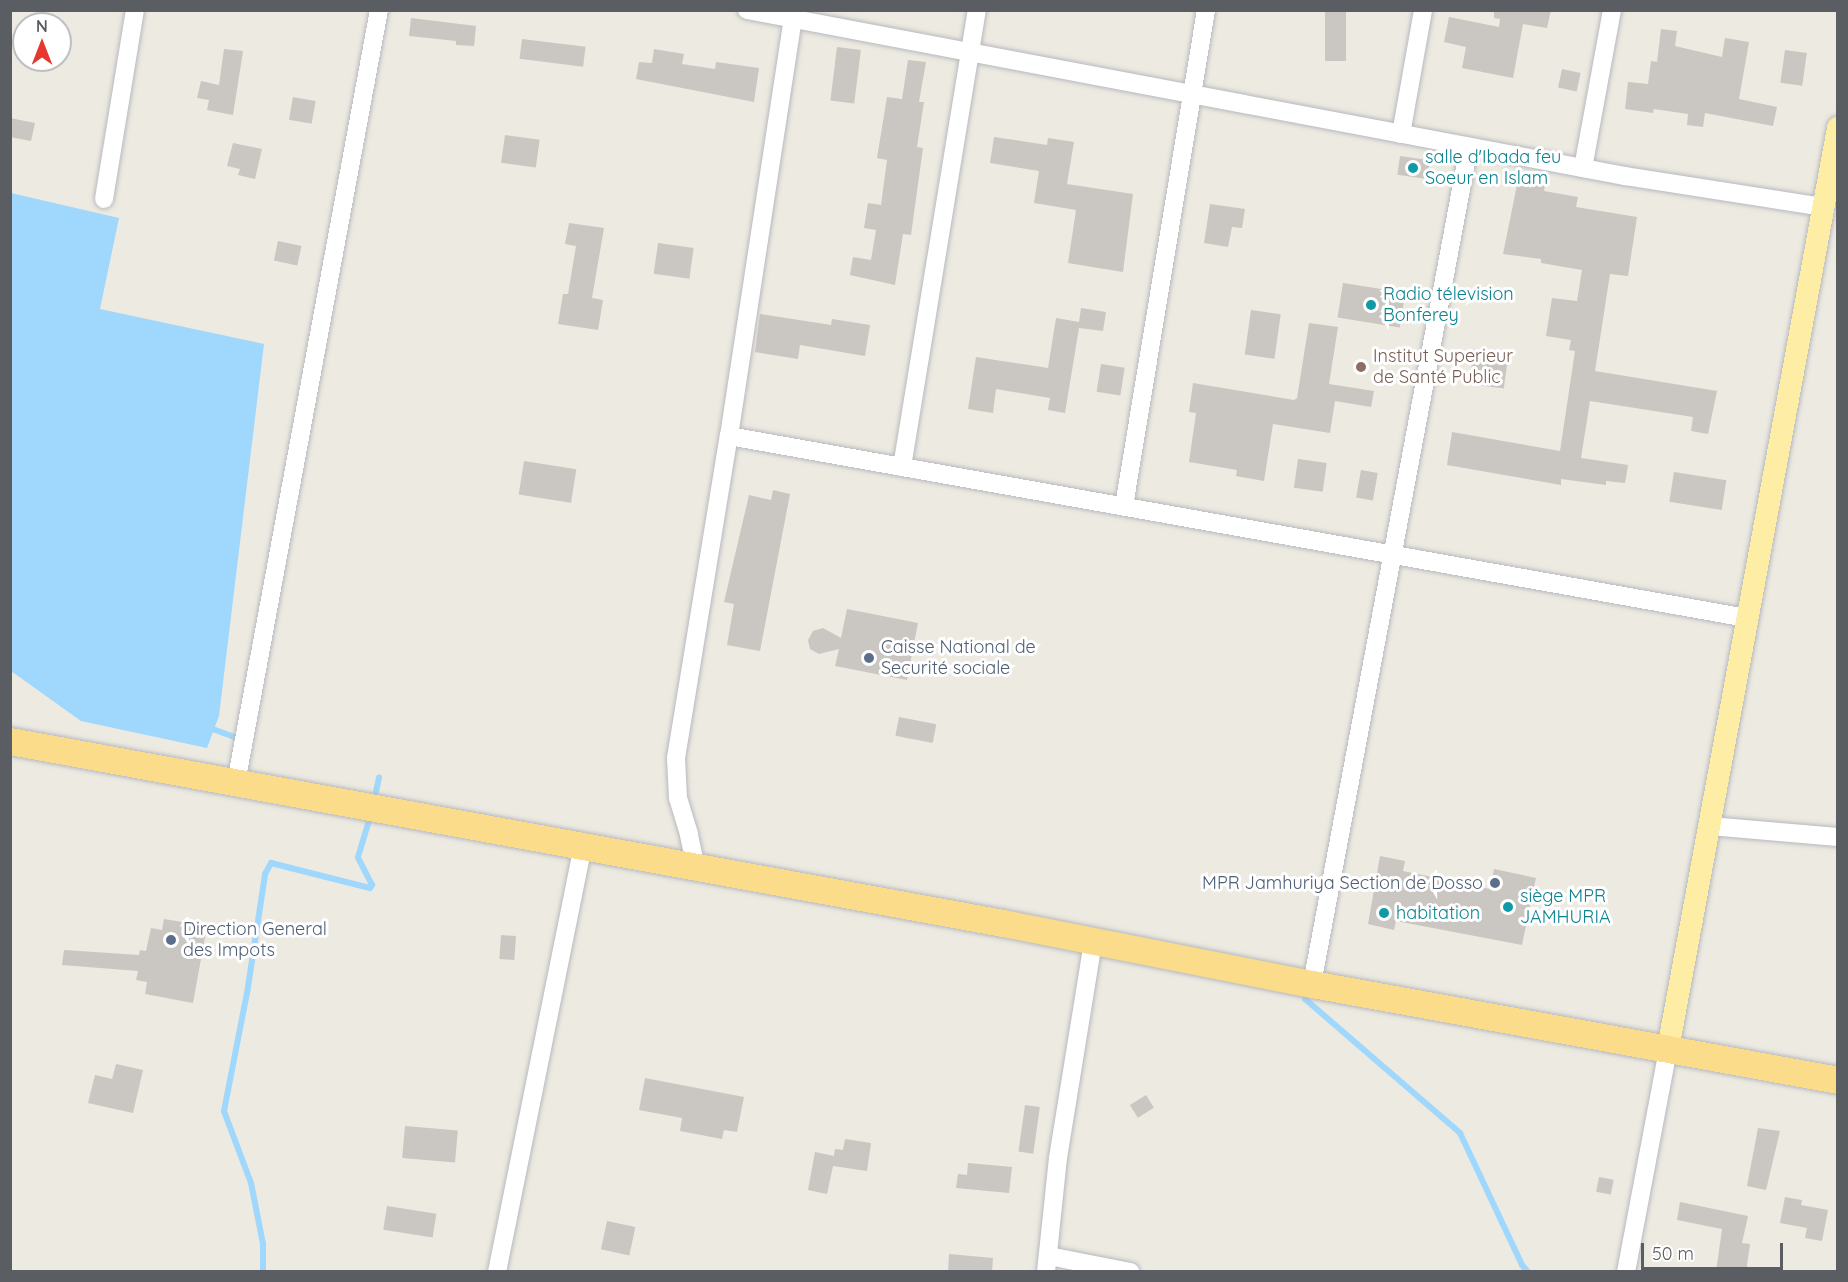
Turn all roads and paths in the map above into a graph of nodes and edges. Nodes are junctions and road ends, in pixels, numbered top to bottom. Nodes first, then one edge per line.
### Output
1 (135, 10) edge
2 (379, 10) edge
3 (747, 10) edge
4 (978, 10) edge
5 (1206, 10) edge
6 (1423, 10) edge
7 (1612, 10) edge
8 (793, 19) junction
9 (969, 52) junction
10 (1192, 94) junction
11 (1838, 128) edge
12 (1401, 134) junction
13 (1469, 147) junction
14 (1583, 168) junction
15 (104, 199) dead end
16 (1822, 207) junction
17 (729, 436) junction
18 (902, 467) junction
19 (1124, 506) junction
20 (1392, 554) junction
21 (1747, 618) junction
22 (10, 741) edge
23 (236, 783) junction
24 (1710, 826) junction
25 (1838, 837) edge
26 (583, 845) junction
27 (696, 868) junction
28 (1093, 941) junction
29 (1312, 984) junction
30 (1668, 1049) junction
31 (1838, 1080) edge
32 (1047, 1264) edge
33 (497, 1272) edge
34 (1130, 1272) edge
35 (1626, 1272) edge

1 - 15 street
2 - 23 street
3 - 8 street
4 - 9 street
5 - 10 street
6 - 12 street
7 - 14 street
8 - 9 street
8 - 17 street
9 - 10 street
9 - 18 street
10 - 12 street
10 - 19 street
11 - 16 main road
12 - 13 street
13 - 14 street
13 - 20 street
14 - 16 street
16 - 21 main road
17 - 18 street
17 - 27 street
18 - 19 street
19 - 20 street
20 - 21 street
20 - 29 street
21 - 24 main road
22 - 23 highway
23 - 26 highway
24 - 25 street
24 - 30 main road
26 - 27 highway
26 - 33 street
27 - 28 highway
28 - 29 highway
28 - 32 street
29 - 30 highway
30 - 31 highway
30 - 35 street
32 - 34 street

